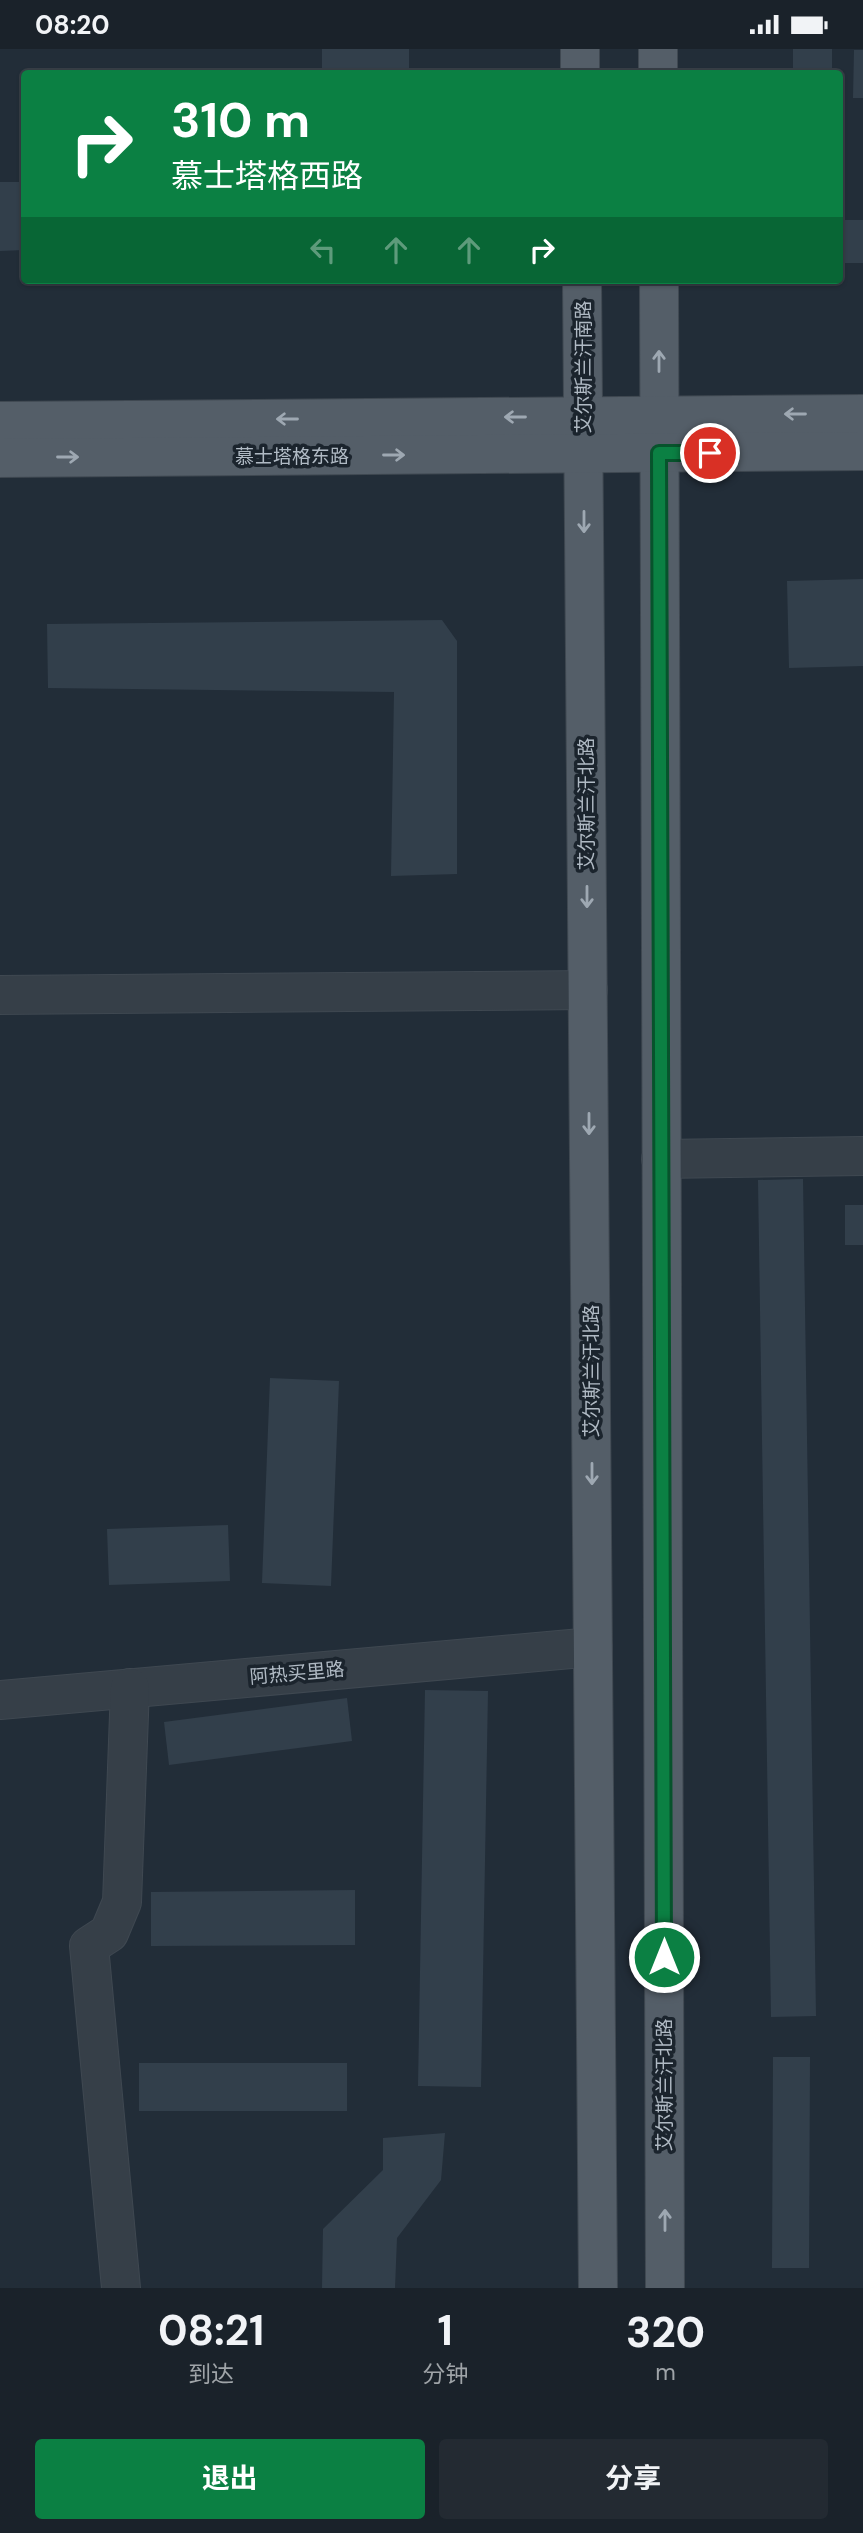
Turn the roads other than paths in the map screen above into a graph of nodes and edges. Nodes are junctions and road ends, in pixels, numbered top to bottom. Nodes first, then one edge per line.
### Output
1 (580, 49) edge
2 (658, 49) edge
3 (580, 70) edge
4 (658, 70) edge
5 (582, 284) edge
6 (659, 284) edge
7 (659, 414) junction
8 (863, 414) edge
9 (583, 417) junction
10 (0, 421) edge
11 (863, 451) edge
12 (659, 453) junction
13 (583, 454) junction
14 (0, 458) edge
15 (588, 990) junction
16 (0, 995) edge
17 (863, 1156) edge
18 (661, 1159) junction
19 (593, 1647) junction
20 (130, 1688) junction
21 (0, 1700) edge
22 (121, 2288) edge
23 (598, 2288) edge
24 (665, 2288) edge

1 - 3 main road
2 - 4 main road
5 - 9 main road, 艾尔斯兰汗南路
7 -> 6 main road
8 -> 7 main road, 慕士塔格东路
7 - 9 main road, 慕士塔格东路
7 - 12 main road
9 -> 10 main road, 慕士塔格东路
9 - 13 main road, 艾尔斯兰汗南路
11 - 12 main road, 慕士塔格东路
12 - 13 main road, 慕士塔格东路
12 - 18 main road, 艾尔斯兰汗北路
14 -> 13 main road, 慕士塔格东路
13 -> 15 main road, 艾尔斯兰汗北路
15 - 16 street
15 -> 19 main road, 艾尔斯兰汗北路
17 - 18 street
24 -> 18 main road, 艾尔斯兰汗北路
19 - 20 street, 阿热买里路
19 - 23 main road, 艾尔斯兰汗北路
20 - 21 street, 阿热买里路
20 - 22 street

